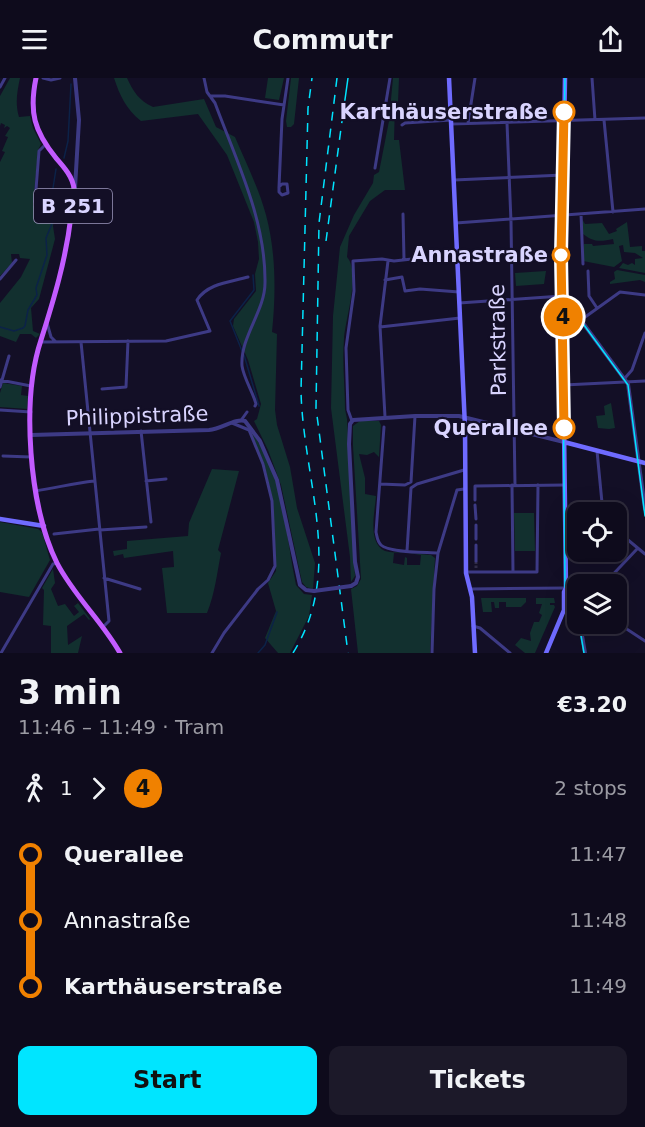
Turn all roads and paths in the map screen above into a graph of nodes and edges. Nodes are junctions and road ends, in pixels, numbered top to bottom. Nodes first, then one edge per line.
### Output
1 (5, 78) edge
2 (36, 78) edge
3 (43, 78) edge
4 (60, 78) edge
5 (75, 78) edge
6 (204, 78) edge
7 (288, 78) edge
8 (390, 78) edge
9 (449, 78) edge
10 (475, 78) edge
11 (566, 78) edge
12 (592, 78) edge
13 (0, 87) edge
14 (210, 96) junction
15 (284, 105) junction
16 (645, 118) edge
17 (595, 120) junction
18 (604, 120) junction
19 (565, 121) junction
20 (451, 122) junction
21 (468, 123) junction
22 (507, 123) junction
23 (402, 125) dead end
24 (45, 145) junction
25 (375, 168) dead end
26 (77, 169) junction
27 (69, 174) junction
28 (564, 175) junction
29 (509, 177) junction
30 (454, 180) junction
31 (279, 187) dead end
32 (75, 189) junction
33 (35, 202) dead end
34 (645, 209) edge
35 (613, 212) junction
36 (403, 214) dead end
37 (580, 214) junction
38 (563, 216) junction
39 (511, 219) junction
40 (456, 224) junction
41 (457, 254) junction
42 (16, 260) dead end
43 (388, 260) junction
44 (404, 260) junction
45 (583, 264) dead end
46 (588, 271) dead end
47 (248, 277) dead end
48 (0, 279) edge
49 (385, 279) junction
50 (459, 292) junction
51 (563, 294) junction
52 (645, 295) edge
53 (512, 299) junction
54 (459, 303) junction
55 (597, 308) junction
56 (576, 314) junction
57 (460, 318) junction
58 (564, 319) junction
59 (581, 320) junction
60 (47, 321) junction
61 (380, 327) junction
62 (645, 334) edge
63 (128, 341) junction
64 (40, 342) junction
65 (57, 342) junction
66 (81, 342) junction
67 (9, 356) dead end
68 (2, 381) edge
69 (625, 381) junction
70 (645, 381) edge
71 (564, 385) junction
72 (32, 386) junction
73 (0, 387) edge
74 (102, 389) dead end
75 (255, 406) dead end
76 (0, 410) edge
77 (31, 412) junction
78 (247, 412) dead end
79 (415, 416) junction
80 (385, 417) junction
81 (465, 417) junction
82 (242, 419) junction
83 (232, 423) junction
84 (351, 423) junction
85 (384, 427) dead end
86 (514, 429) junction
87 (141, 431) junction
88 (90, 433) junction
89 (31, 435) junction
90 (564, 442) junction
91 (597, 451) junction
92 (3, 456) dead end
93 (33, 458) junction
94 (639, 461) junction
95 (645, 463) edge
96 (464, 470) junction
97 (166, 479) dead end
98 (94, 481) junction
99 (146, 481) junction
100 (380, 483) junction
101 (513, 485) junction
102 (538, 485) junction
103 (565, 485) junction
104 (410, 486) junction
105 (464, 489) junction
106 (35, 491) junction
107 (475, 500) dead end
108 (602, 502) edge
109 (475, 505) dead end
110 (645, 509) edge
111 (0, 519) edge
112 (476, 519) dead end
113 (151, 522) dead end
114 (476, 525) dead end
115 (44, 526) junction
116 (146, 527) dead end
117 (99, 530) junction
118 (54, 534) dead end
119 (476, 539) dead end
120 (627, 540) edge
121 (476, 545) dead end
122 (637, 549) junction
123 (407, 550) junction
124 (438, 553) junction
125 (645, 554) edge
126 (476, 561) tunnel mouth
127 (57, 563) junction
128 (513, 572) junction
129 (466, 573) junction
130 (613, 574) edge
131 (104, 578) junction
132 (566, 588) junction
133 (470, 589) junction
134 (140, 590) dead end
135 (564, 611) junction
136 (567, 611) edge
137 (473, 626) junction
138 (102, 627) junction
139 (627, 629) edge
140 (582, 634) edge
141 (645, 641) edge
142 (2, 653) edge
143 (120, 653) edge
144 (212, 653) edge
145 (432, 653) edge
146 (475, 653) edge
147 (510, 653) edge
148 (546, 653) edge
149 (585, 653) edge

1 - 13 street
2 - 24 main road, B 251
3 - 4 street
5 - 26 street
6 - 14 street
7 - 15 street
8 - 25 street
9 - 20 main road
10 - 21 street
11 - 19 main road
12 - 17 street
14 - 15 street
14 - 75 street
15 - 31 street
16 - 18 street
17 - 18 street
17 - 19 street
18 - 35 street
19 - 22 street
19 - 28 main road
20 - 21 street
20 - 23 street
20 - 30 main road
21 - 22 street
22 - 29 street, Parkstraße
24 - 27 main road, B 251
24 - 33 street
26 - 27 street
26 - 32 street
27 - 32 main road, B 251
28 - 29 street
28 - 38 main road
29 - 30 street
29 - 39 street, Parkstraße
30 - 40 main road
32 - 60 main road, B 251
34 - 35 street
35 - 37 street
36 - 44 street
37 - 38 street
37 - 45 street
38 - 39 street
38 - 51 main road
39 - 40 street
39 - 53 street, Parkstraße
40 - 41 main road
41 - 44 street
41 - 50 main road
42 - 48 street
43 - 44 street
43 - 49 street
43 - 84 street
46 - 55 street
47 - 63 street
49 - 50 street
49 - 61 street
50 - 54 main road
51 - 53 street
51 - 56 street
51 - 58 main road
51 - 59 street
52 - 55 street
53 - 54 street
53 - 86 street, Parkstraße
54 - 57 main road
55 - 59 street
56 - 58 street
56 - 59 street
57 - 61 street
57 - 81 main road
58 - 71 main road
59 - 69 street
60 - 64 main road, B 251
60 - 65 street
61 - 80 street
62 - 69 street
63 - 66 street
63 - 74 street
64 - 65 street
64 - 72 main road, B 251
65 - 66 street
66 - 88 street
67 - 68 street
68 - 72 street
68 - 73 street
69 - 70 street
69 - 71 street
69 - 94 street
71 - 90 main road
72 - 77 main road, B 251
76 - 77 street
77 - 89 main road, B 251
78 - 82 street
79 - 80 street
79 - 81 street
79 - 104 street
80 - 84 street
81 - 86 street
81 - 96 main road
82 - 83 street, Philippistraße
82 - 84 street, bridge
83 - 87 street, Philippistraße
83 - 144 street
85 - 100 street
86 - 90 street
86 - 101 street, Parkstraße
87 - 88 street, Philippistraße
87 - 99 street
88 - 89 street, Philippistraße
88 - 98 street
89 - 93 main road, B 251
90 - 91 main road
90 - 103 main road
91 - 94 main road
91 - 108 street
92 - 93 street
93 - 106 main road, B 251
94 - 95 main road
94 - 110 street
96 - 104 street
96 - 105 main road
97 - 99 street
98 - 106 street
98 - 117 street
99 - 113 street
100 - 104 street
100 - 123 street
101 - 102 street
101 - 107 street
101 - 128 street, Parkstraße
102 - 103 street
102 - 128 street
103 - 132 main road
104 - 123 street
105 - 124 street
105 - 129 main road
106 - 115 main road, B 251
109 - 112 street
111 - 115 main road
114 - 119 street
115 - 127 main road, B 251
116 - 117 street
117 - 118 street
117 - 131 street
120 - 122 street
121 - 126 street
122 - 125 street
122 - 130 street
123 - 124 street
124 - 145 street
127 - 138 main road, B 251
127 - 142 street
128 - 129 street
129 - 133 main road
131 - 134 street
131 - 138 street
132 - 133 street
132 - 135 main road
133 - 137 main road
135 - 136 main road
135 - 148 main road
137 - 146 main road
137 - 147 street
138 - 143 main road, B 251
139 - 141 street
140 - 149 street

